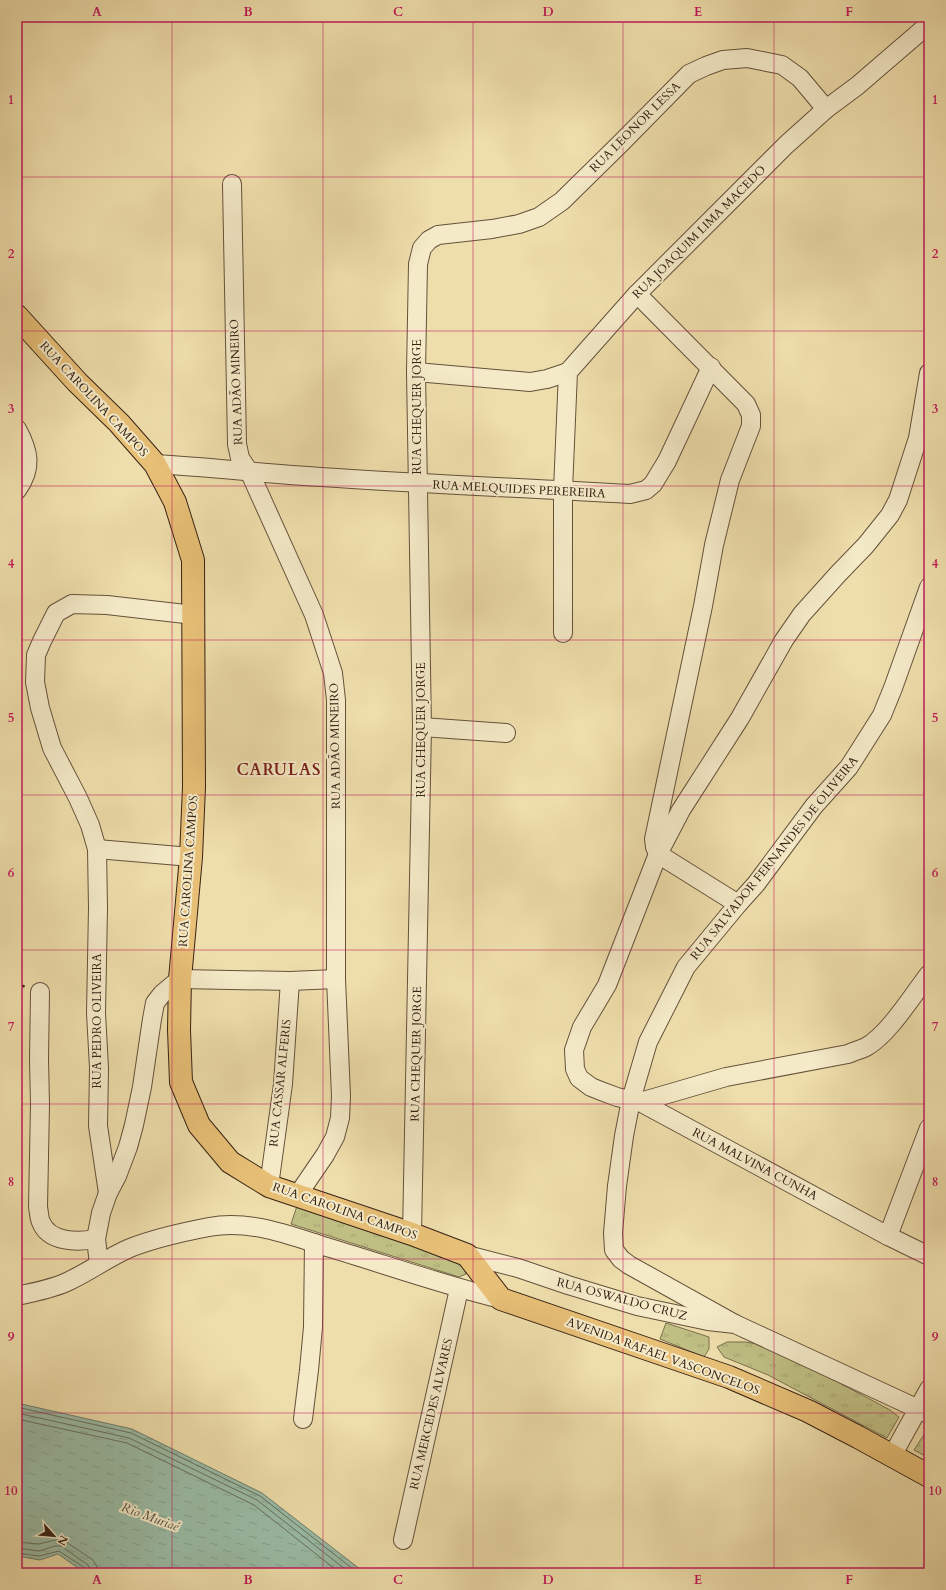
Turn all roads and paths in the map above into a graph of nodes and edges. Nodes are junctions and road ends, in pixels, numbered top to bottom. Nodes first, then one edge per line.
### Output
1 (929, 24) edge
2 (826, 109) junction
3 (232, 184) dead end
4 (438, 235) joint
5 (637, 294) junction
6 (17, 316) edge
7 (711, 367) junction
8 (416, 372) junction
9 (568, 372) junction
10 (929, 373) edge
11 (17, 428) edge
12 (155, 464) junction
13 (250, 473) junction
14 (418, 484) junction
15 (17, 490) edge
16 (563, 490) junction
17 (929, 587) edge
18 (194, 615) junction
19 (562, 633) dead end
20 (422, 727) junction
21 (506, 733) dead end
22 (97, 849) junction
23 (658, 854) junction
24 (191, 857) junction
25 (738, 904) junction
26 (929, 974) edge
27 (180, 979) junction
28 (336, 979) junction
29 (290, 981) junction
30 (40, 992) dead end
31 (636, 1101) junction
32 (929, 1128) edge
33 (269, 1186) junction
34 (108, 1193) junction
35 (297, 1196) junction
36 (412, 1234) junction
37 (888, 1236) junction
38 (96, 1239) junction
39 (314, 1243) junction
40 (467, 1255) junction
41 (929, 1256) edge
42 (99, 1264) junction
43 (459, 1289) junction
44 (17, 1296) edge
45 (501, 1299) junction
46 (735, 1324) junction
47 (929, 1389) edge
48 (924, 1411) edge
49 (303, 1419) dead end
50 (892, 1456) junction
51 (929, 1476) edge
52 (403, 1540) dead end

1 - 2 street, RUA JOAQUIM LIMA MACEDO
2 - 4 street, RUA LEONOR LESSA
2 - 5 street, RUA JOAQUIM LIMA MACEDO
3 - 13 street, RUA ADÃO MINEIRO
4 - 8 street, RUA CHEQUER JORGE
5 - 7 street
5 - 9 street, RUA JOAQUIM LIMA MACEDO
6 - 12 main road, RUA CAROLINA CAMPOS
7 - 16 street, RUA MELQUIDES PEREREIRA
7 - 23 street
8 - 9 street
8 - 14 street, RUA CHEQUER JORGE
9 - 16 street
10 - 23 street
11 - 15 street
12 - 13 street, RUA MELQUIDES PEREREIRA
12 - 18 main road, RUA CAROLINA CAMPOS
13 - 14 street, RUA MELQUIDES PEREREIRA
13 - 28 street, RUA ADÃO MINEIRO
14 - 16 street, RUA MELQUIDES PEREREIRA
14 - 20 street, RUA CHEQUER JORGE
16 - 19 street
17 - 25 street, RUA SALVADOR FERNANDES DE OLIVEIRA
18 - 22 street, RUA PEDRO OLIVEIRA
18 - 24 main road, RUA CAROLINA CAMPOS
20 - 21 street
20 - 36 street, RUA CHEQUER JORGE
22 - 24 street
22 - 34 street, RUA PEDRO OLIVEIRA
23 - 25 street
23 - 31 street, RUA MALVINA CUNHA
24 - 27 main road, RUA CAROLINA CAMPOS
25 - 31 street, RUA SALVADOR FERNANDES DE OLIVEIRA
26 - 31 street
27 - 29 street
27 - 33 main road, RUA CAROLINA CAMPOS
27 - 34 street
28 - 29 street
28 - 35 street, RUA ADÃO MINEIRO
29 - 33 street, RUA CASSAR ALFERIS
30 - 38 street
31 - 37 street, RUA MALVINA CUNHA
31 - 46 street, RUA SALVADOR FERNANDES DE OLIVEIRA
32 - 37 street
33 - 35 main road, RUA CAROLINA CAMPOS
34 - 38 street
35 - 36 main road, RUA CAROLINA CAMPOS
36 - 40 main road, RUA CAROLINA CAMPOS
37 - 41 street, RUA MALVINA CUNHA
38 - 42 street
39 - 42 street
39 - 43 street
39 - 49 street
40 - 45 main road
40 - 46 street, RUA OSWALDO CRUZ
42 - 44 street
43 - 45 street
43 - 52 street, RUA MERCEDES ALVARES
45 - 50 main road, AVENIDA RAFAEL VASCONCELOS
46 - 48 street, RUA OSWALDO CRUZ
47 - 48 street
48 - 50 street
50 - 51 main road, AVENIDA RAFAEL VASCONCELOS

